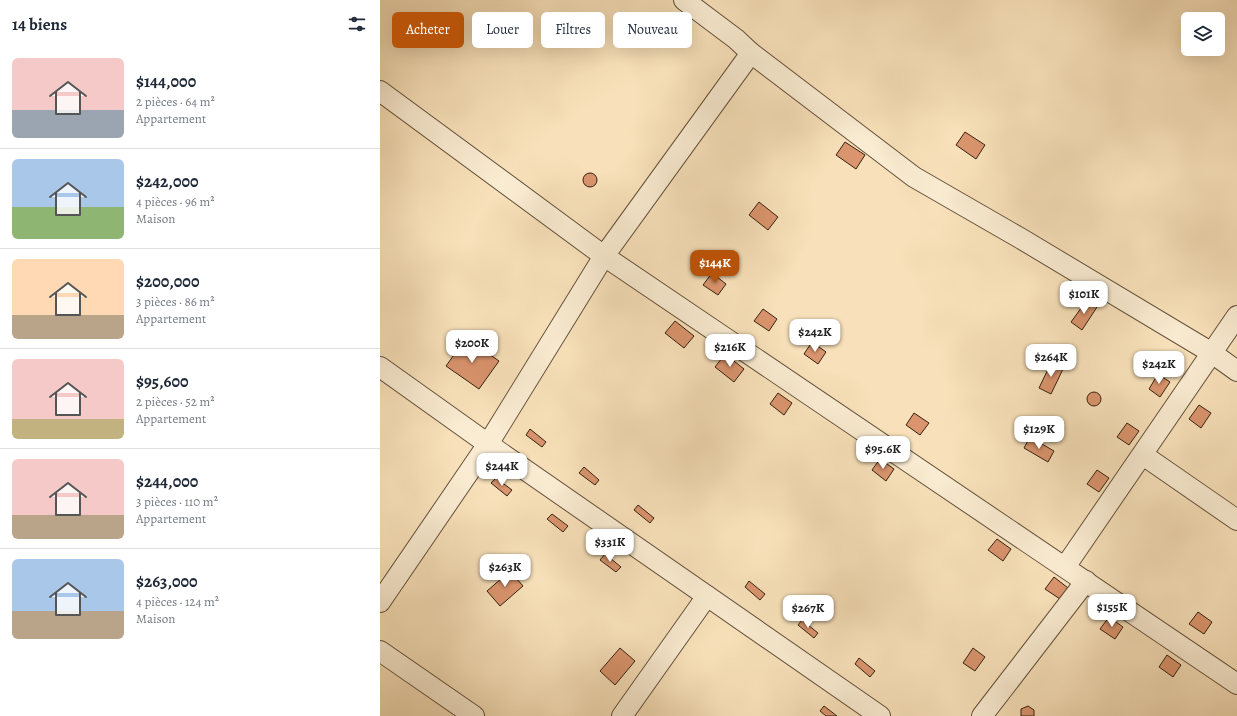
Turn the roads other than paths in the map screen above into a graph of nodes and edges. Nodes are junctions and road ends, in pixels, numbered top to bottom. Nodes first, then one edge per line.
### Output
1 (684, 0) edge
2 (751, 53) junction
3 (380, 91) edge
4 (604, 256) junction
5 (1237, 316) edge
6 (1212, 353) junction
7 (380, 367) edge
8 (1237, 371) edge
9 (488, 444) junction
10 (1143, 455) junction
11 (1237, 520) edge
12 (1065, 567) junction
13 (1086, 581) junction
14 (707, 596) junction
15 (380, 602) edge
16 (380, 651) edge
17 (1237, 684) edge
18 (474, 716) edge
19 (622, 716) edge
20 (880, 716) edge
21 (982, 716) edge

1 - 2 street
2 - 4 street
2 - 6 street
3 - 4 street
4 - 9 street
4 - 12 street
5 - 6 street
6 - 8 street
6 - 10 street
7 - 9 street
9 - 14 street
9 - 15 street
10 - 11 street
10 - 12 street
12 - 13 street
13 - 17 street
13 - 21 street
14 - 19 street
14 - 20 street
16 - 18 street

